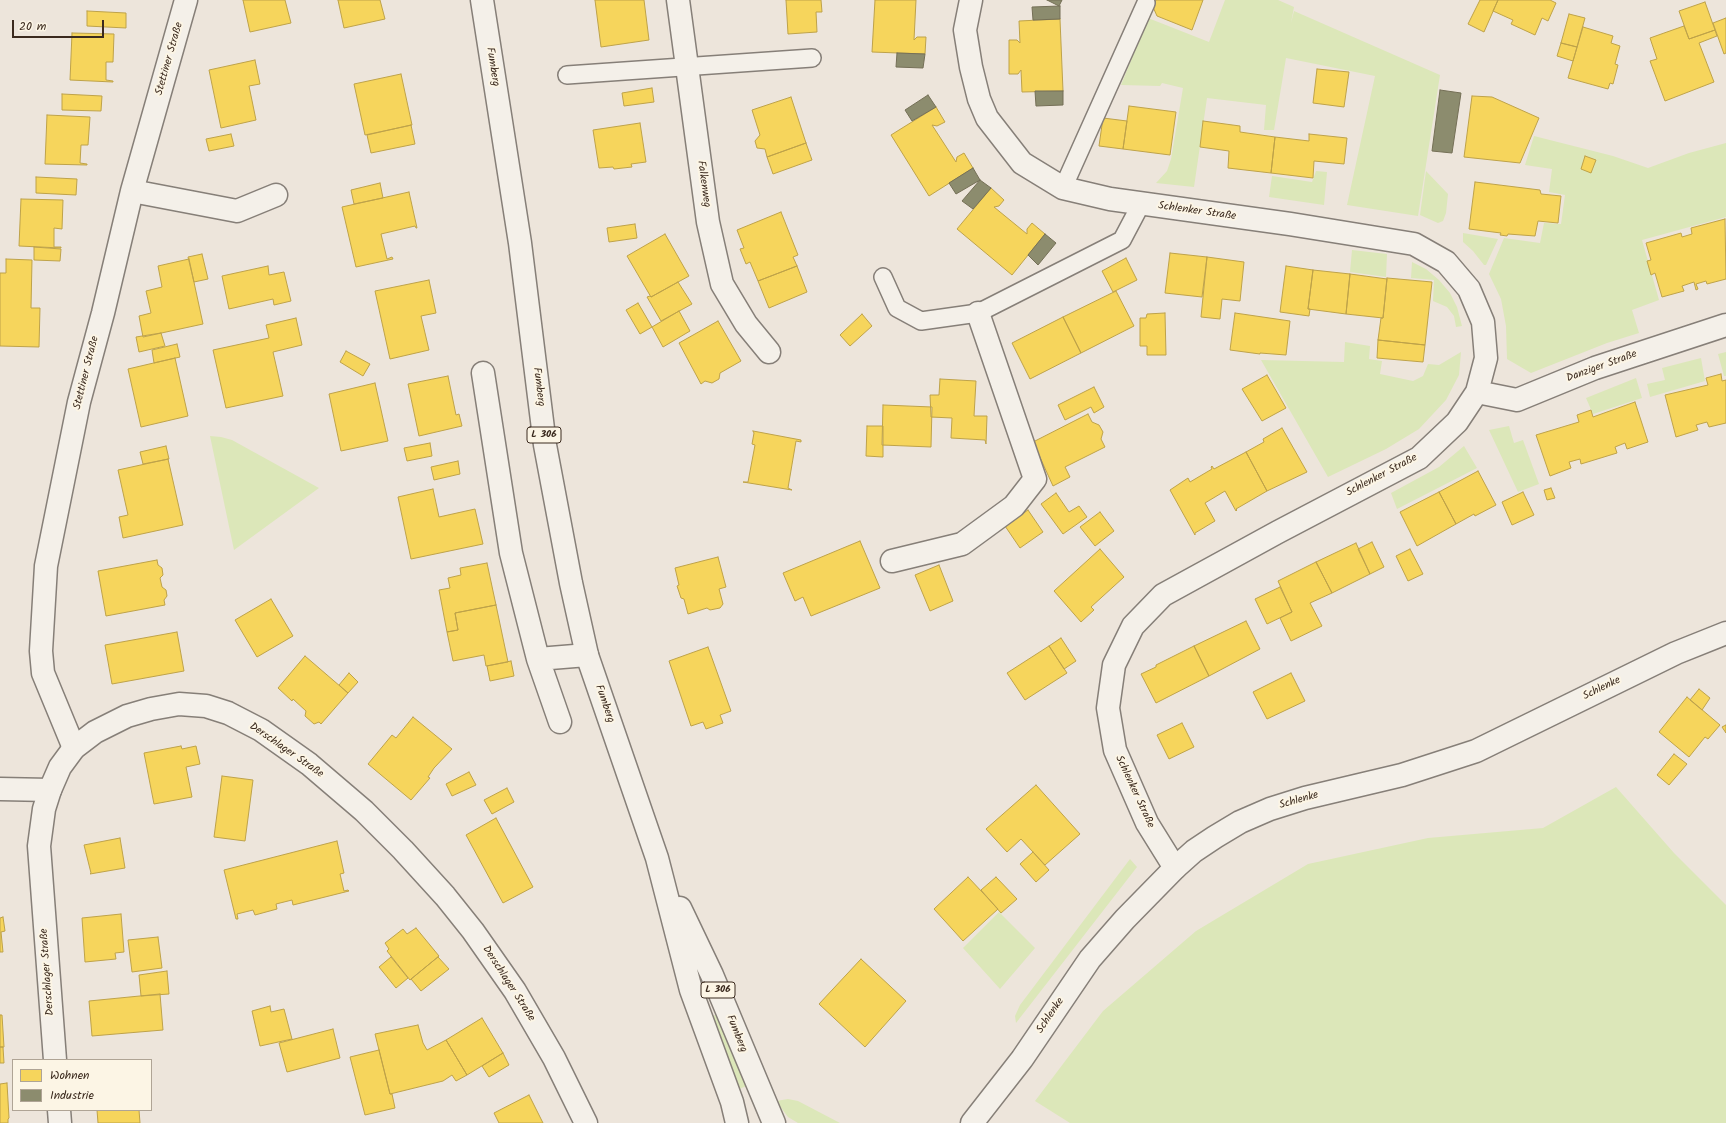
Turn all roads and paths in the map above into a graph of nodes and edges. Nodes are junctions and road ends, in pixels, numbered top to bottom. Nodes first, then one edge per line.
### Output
1 (186, 0) edge
2 (482, 0) edge
3 (678, 0) edge
4 (971, 0) edge
5 (1146, 4) dead end
6 (812, 58) dead end
7 (686, 66) junction
8 (567, 75) dead end
9 (1063, 188) junction
10 (132, 191) junction
11 (276, 195) dead end
12 (1142, 204) junction
13 (883, 277) dead end
14 (978, 313) junction
15 (1726, 325) edge
16 (769, 352) dead end
17 (483, 372) dead end
18 (1477, 392) junction
19 (892, 561) dead end
20 (1726, 633) edge
21 (587, 655) junction
22 (538, 659) junction
23 (560, 722) dead end
24 (74, 748) junction
25 (0, 789) edge
26 (50, 790) junction
27 (657, 858) junction
28 (1175, 868) junction
29 (55, 1059) edge
30 (59, 1111) edge
31 (969, 1120) edge
32 (60, 1123) edge
33 (586, 1123) edge
34 (737, 1123) edge
35 (774, 1123) edge

1 - 10 street, Stettiner Straße
2 - 21 street, Fumberg / L 306
3 - 7 street, Falkenweg
4 - 9 street, Schlenker Straße
5 - 9 lane
6 - 7 lane
7 - 8 lane
7 - 16 street, Falkenweg
9 - 12 street, Schlenker Straße
10 - 11 street
10 - 24 street, Stettiner Straße
12 - 14 lane
12 - 18 street, Schlenker Straße
13 - 14 lane
14 - 19 street
15 - 18 street, Danziger Straße
17 - 22 street
18 - 28 street, Schlenker Straße
20 - 28 street, Schlenke
21 - 22 street
21 - 27 street, Fumberg / L 306
22 - 23 street
24 - 26 street, Derschlager Straße
24 - 33 street, Derschlager Straße
25 - 26 street
26 - 29 street, Derschlager Straße
27 - 34 street, Fumberg / L 306
27 - 35 street, Fumberg / L 306
28 - 31 street, Schlenke
30 - 32 street

